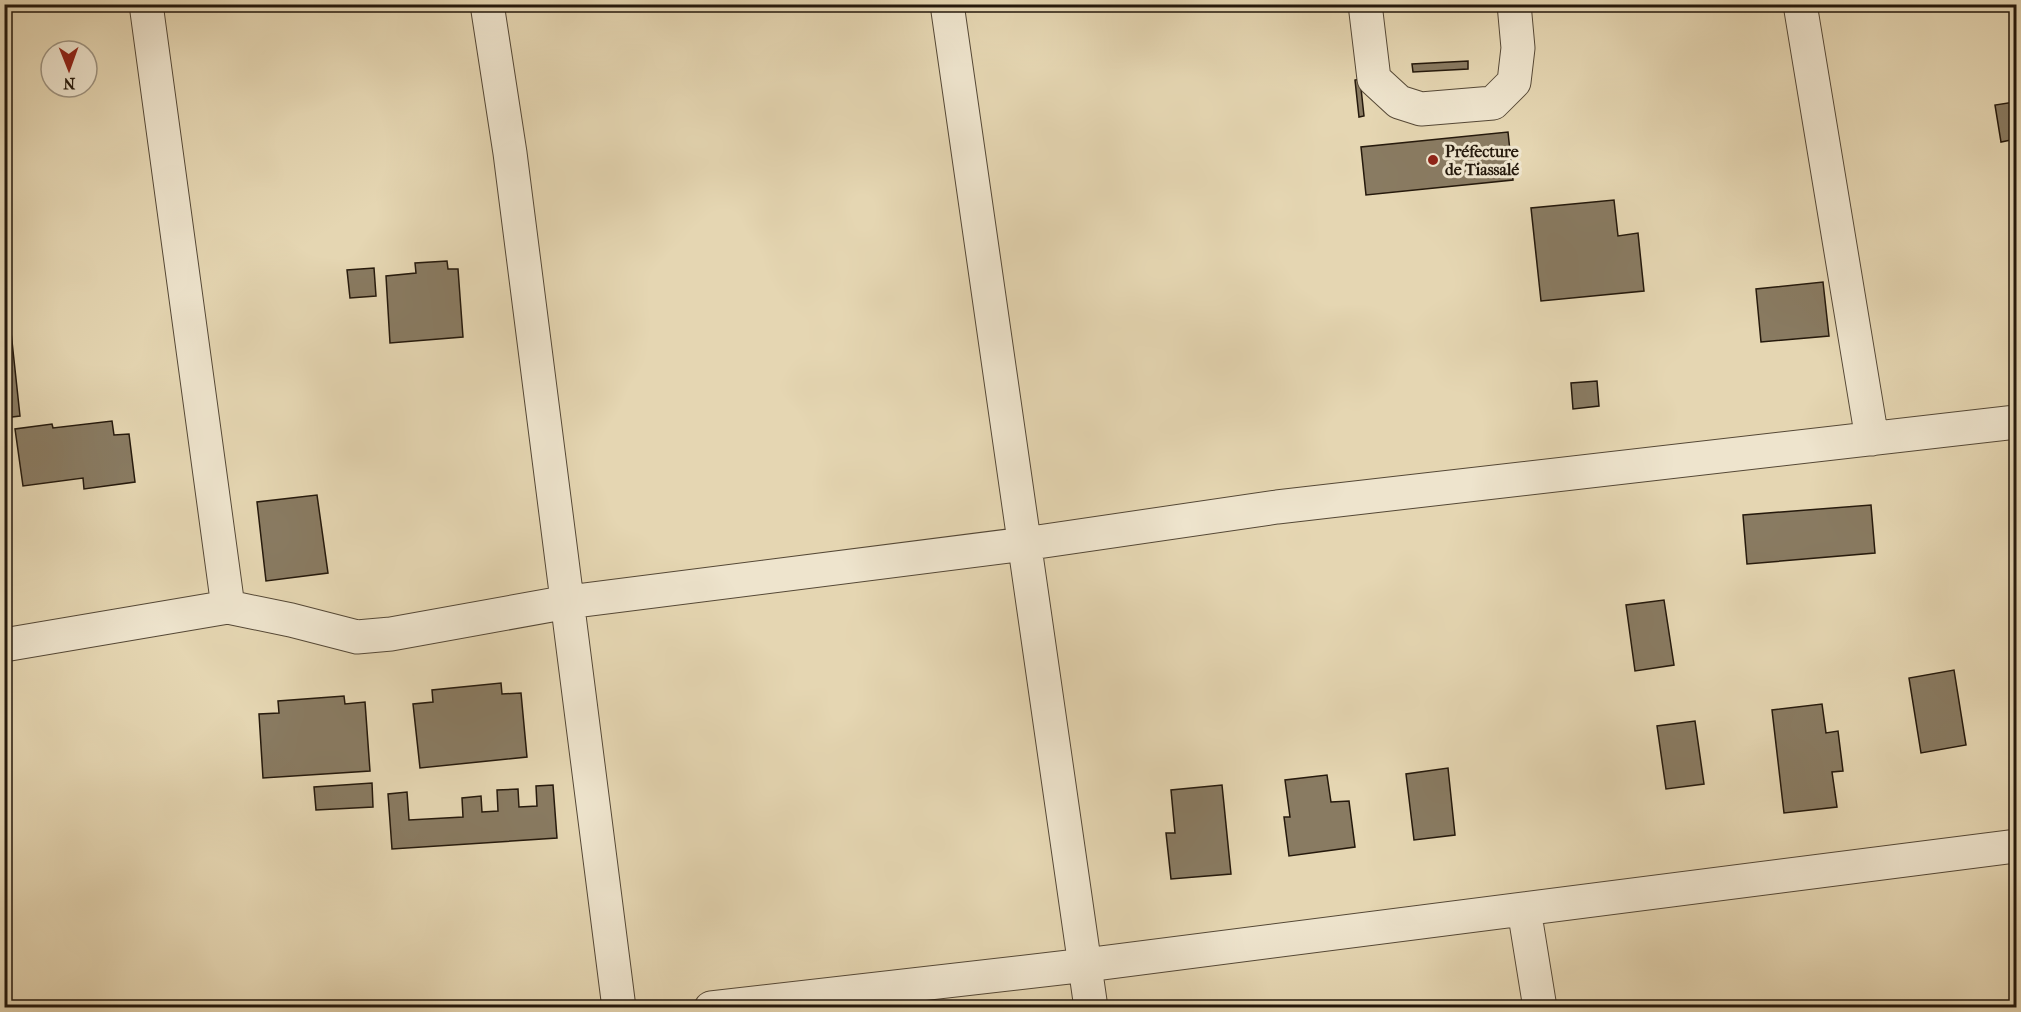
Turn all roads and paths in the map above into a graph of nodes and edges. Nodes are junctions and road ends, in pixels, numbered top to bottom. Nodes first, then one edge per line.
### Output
1 (146, 4) edge
2 (487, 4) edge
3 (947, 4) edge
4 (1365, 4) edge
5 (1514, 4) edge
6 (1800, 4) edge
7 (2016, 422) edge
8 (1872, 439) junction
9 (1024, 544) junction
10 (568, 602) junction
11 (228, 607) junction
12 (4, 645) edge
13 (2016, 846) edge
14 (1524, 909) junction
15 (1086, 965) junction
16 (619, 1008) edge
17 (711, 1008) edge
18 (1091, 1008) edge
19 (1540, 1008) edge

1 - 11 street
2 - 10 street
3 - 9 street
4 - 5 street
6 - 8 street
7 - 8 street
8 - 9 street
9 - 10 street
9 - 15 street
10 - 11 street
10 - 16 street
11 - 12 street
13 - 14 street
14 - 15 street
14 - 19 street
15 - 17 street
15 - 18 street

